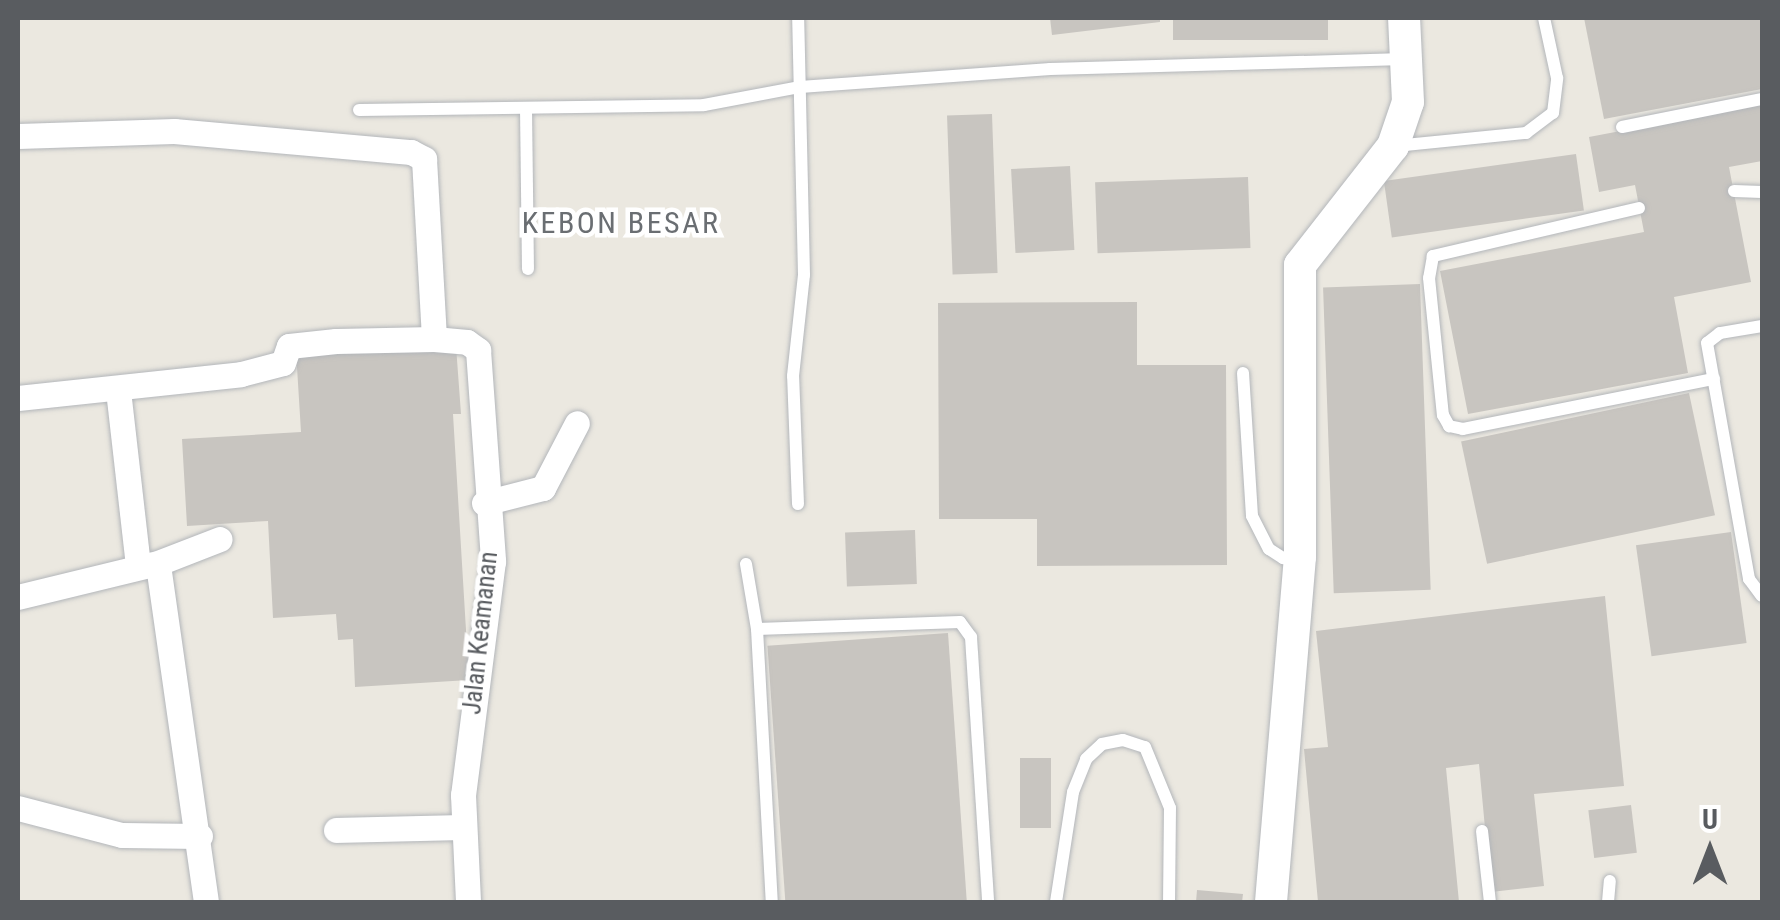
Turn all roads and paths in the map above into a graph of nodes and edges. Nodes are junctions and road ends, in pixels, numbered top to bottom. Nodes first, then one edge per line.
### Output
1 (798, 18) edge
2 (1404, 18) edge
3 (1544, 18) edge
4 (1408, 58) junction
5 (800, 87) junction
6 (1762, 99) edge
7 (526, 108) junction
8 (359, 110) dead end
9 (1622, 126) dead end
10 (18, 136) edge
11 (1393, 146) junction
12 (1734, 191) dead end
13 (1762, 192) edge
14 (1639, 208) dead end
15 (528, 270) dead end
16 (1762, 326) edge
17 (434, 339) junction
18 (1243, 373) dead end
19 (1714, 378) junction
20 (118, 390) junction
21 (18, 398) edge
22 (577, 424) dead end
23 (484, 503) junction
24 (798, 504) dead end
25 (220, 539) dead end
26 (1300, 557) junction
27 (148, 564) junction
28 (746, 564) dead end
29 (18, 596) edge
30 (1762, 596) edge
31 (756, 629) junction
32 (18, 808) edge
33 (461, 827) junction
34 (336, 830) dead end
35 (1482, 832) dead end
36 (200, 836) junction
37 (1610, 881) dead end
38 (206, 902) edge
39 (468, 902) edge
40 (772, 902) edge
41 (988, 902) edge
42 (1056, 902) edge
43 (1169, 902) edge
44 (1271, 902) edge
45 (1490, 902) edge
46 (1608, 902) edge

1 - 5 lane
2 - 4 street
3 - 11 lane
4 - 5 lane
4 - 11 street
5 - 7 lane
5 - 24 lane
6 - 9 lane
7 - 8 lane
7 - 15 lane
10 - 17 street
11 - 26 street
12 - 13 lane
14 - 19 lane
16 - 19 lane
17 - 20 street
17 - 23 street, Jalan Keamanan
18 - 26 lane
19 - 30 lane
20 - 21 street
20 - 27 street
22 - 23 street
23 - 33 street, Jalan Keamanan
25 - 27 street
26 - 44 street
27 - 29 street
27 - 36 street
28 - 31 lane
31 - 40 lane
31 - 41 lane
32 - 36 street
33 - 34 street
33 - 39 street, Jalan Keamanan
35 - 45 lane
36 - 38 street
37 - 46 lane
42 - 43 lane

